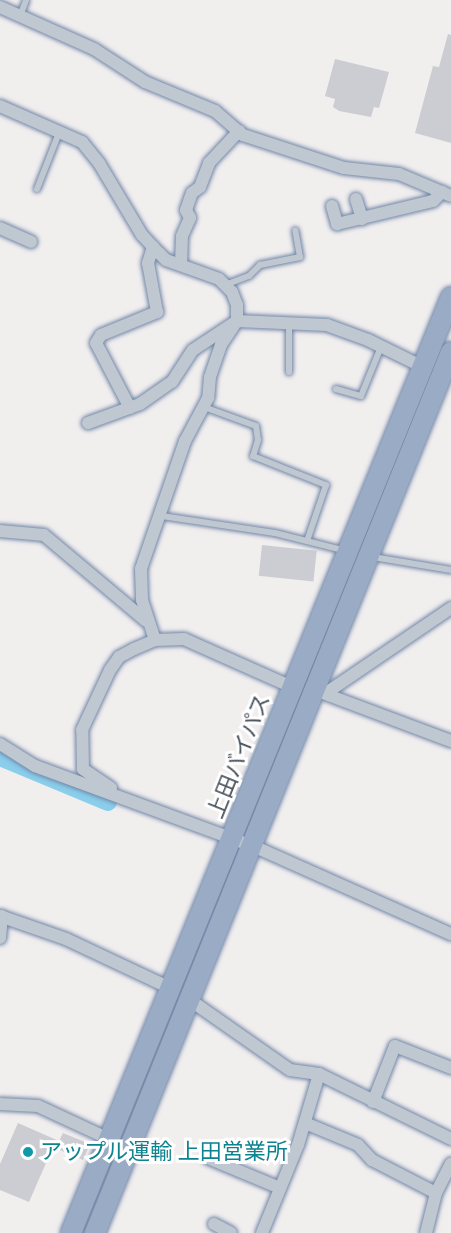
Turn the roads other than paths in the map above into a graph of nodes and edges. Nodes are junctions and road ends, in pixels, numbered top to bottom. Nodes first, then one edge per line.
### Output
1 (26, 0) edge
2 (0, 7) edge
3 (20, 16) junction
4 (0, 106) edge
5 (239, 130) junction
6 (59, 133) junction
7 (37, 189) dead end
8 (447, 194) edge
9 (357, 199) dead end
10 (332, 206) dead end
11 (362, 219) junction
12 (0, 228) edge
13 (295, 230) dead end
14 (31, 242) dead end
15 (153, 247) junction
16 (181, 265) junction
17 (223, 285) junction
18 (451, 297) edge
19 (237, 321) junction
20 (289, 321) junction
21 (382, 346) junction
22 (451, 352) edge
23 (423, 367) junction
24 (289, 372) dead end
25 (446, 379) edge
26 (336, 388) dead end
27 (203, 406) junction
28 (130, 408) junction
29 (88, 423) dead end
30 (162, 516) junction
31 (0, 531) edge
32 (307, 541) junction
33 (342, 550) dead end
34 (379, 558) dead end
35 (451, 570) edge
36 (451, 608) edge
37 (146, 621) junction
38 (155, 640) junction
39 (292, 687) junction
40 (321, 692) junction
41 (451, 741) edge
42 (0, 744) edge
43 (115, 796) junction
44 (232, 837) junction
45 (253, 846) junction
46 (1, 916) edge
47 (451, 934) edge
48 (0, 938) edge
49 (170, 988) junction
50 (190, 1000) junction
51 (451, 1068) edge
52 (319, 1074) junction
53 (373, 1102) junction
54 (0, 1104) edge
55 (305, 1123) junction
56 (109, 1139) junction
57 (451, 1139) edge
58 (208, 1158) dead end
59 (451, 1164) edge
60 (279, 1188) junction
61 (436, 1193) junction
62 (214, 1224) dead end
63 (71, 1233) edge
64 (95, 1233) edge
65 (231, 1233) edge
66 (262, 1233) edge
67 (426, 1233) edge

1 - 3 lane
2 - 3 street
3 - 5 street
4 - 6 street
5 - 8 street
5 - 16 street
6 - 7 lane
6 - 15 street
8 - 11 street
9 - 11 street
10 - 11 street
12 - 14 street
13 - 17 lane
15 - 16 street
15 - 28 street
16 - 17 street
17 - 19 street
18 - 23 highway, 上田バイパス
19 - 20 street
19 - 27 street
19 - 28 street
20 - 21 street
20 - 24 lane
21 - 23 street
21 - 26 lane
22 - 25 highway, 上田バイパス
23 - 39 highway, 上田バイパス
25 - 40 highway, 上田バイパス
27 - 30 street
27 - 32 lane
28 - 29 street
30 - 32 lane
30 - 37 street
31 - 37 street
32 - 33 lane
34 - 35 lane
36 - 40 street
37 - 38 street
38 - 39 street
38 - 43 street
39 - 44 highway, 上田バイパス
40 - 41 street
40 - 45 highway, 上田バイパス
42 - 43 street
43 - 44 street
44 - 45 street
44 - 49 highway, 上田バイパス
45 - 47 street
45 - 50 highway, 上田バイパス
46 - 48 street
46 - 49 street
49 - 56 highway, 上田バイパス
50 - 52 street
50 - 64 highway, 上田バイパス
51 - 53 street
52 - 53 street
52 - 55 street
53 - 57 street
54 - 56 street
55 - 60 street
55 - 61 street
56 - 63 highway, 上田バイパス
58 - 60 street
59 - 61 street
60 - 66 street
61 - 67 street
62 - 65 street

